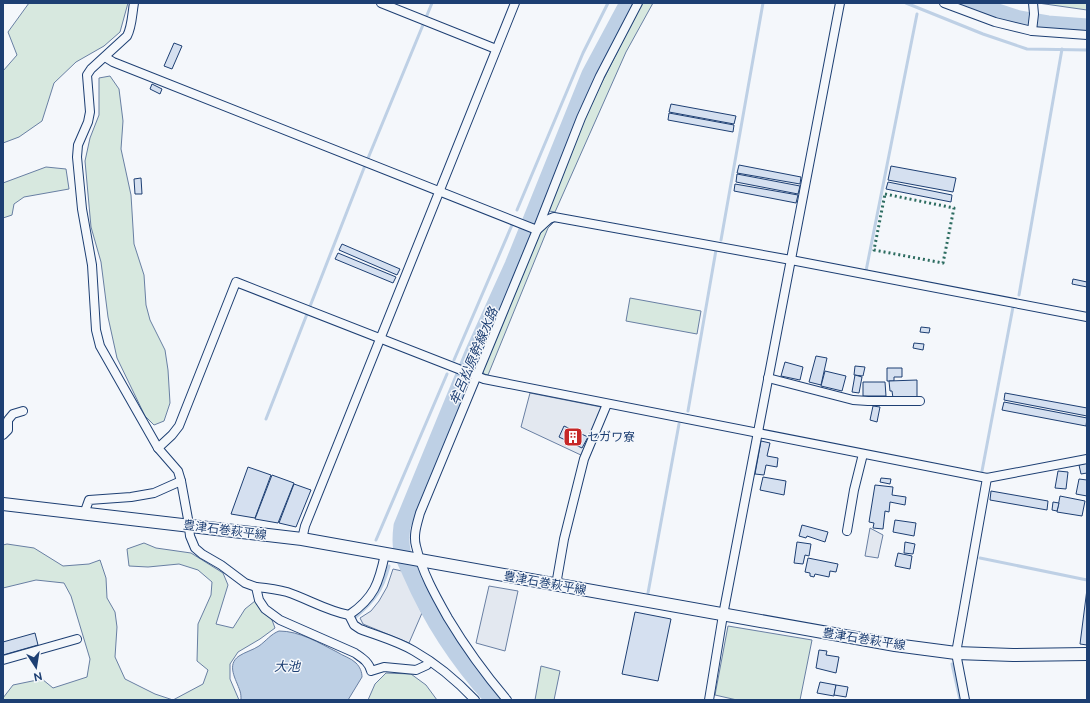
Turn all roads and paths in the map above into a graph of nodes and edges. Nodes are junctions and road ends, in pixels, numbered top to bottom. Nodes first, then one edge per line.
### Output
1 (134, 3) edge
2 (381, 3) edge
3 (514, 3) edge
4 (638, 3) edge
5 (840, 3) edge
6 (944, 3) edge
7 (1033, 3) edge
8 (1032, 29) junction
9 (1087, 35) edge
10 (496, 49) junction
11 (105, 57) junction
12 (438, 192) junction
13 (535, 230) junction
14 (791, 260) junction
15 (1087, 317) edge
16 (380, 339) junction
17 (475, 376) junction
18 (768, 378) junction
19 (920, 400) dead end
20 (607, 404) junction
21 (23, 411) dead end
22 (758, 433) junction
23 (3, 435) edge
24 (158, 448) junction
25 (863, 454) junction
26 (1087, 458) edge
27 (987, 478) junction
28 (181, 481) junction
29 (3, 504) edge
30 (84, 514) junction
31 (188, 526) junction
32 (847, 531) dead end
33 (302, 539) junction
34 (387, 554) junction
35 (417, 560) junction
36 (556, 585) junction
37 (256, 587) junction
38 (349, 615) junction
39 (723, 615) junction
40 (77, 639) dead end
41 (956, 653) junction
42 (1087, 654) edge
43 (3, 660) edge
44 (429, 661) junction
45 (474, 700) edge
46 (507, 700) edge
47 (709, 700) edge
48 (965, 700) edge

1 - 11 street
2 - 10 street
3 - 10 street
4 - 13 street
5 - 14 street
6 - 8 street
7 - 8 street
8 - 9 street
10 - 12 street
11 - 12 street
11 - 24 street
12 - 13 street
12 - 16 street
13 - 14 street
13 - 17 street
14 - 15 street
14 - 18 street
16 - 17 street
16 - 24 street
16 - 33 street
17 - 20 street
17 - 35 street
18 - 19 street
18 - 22 street
20 - 22 street
20 - 36 street
21 - 23 street
22 - 25 street
22 - 39 street
24 - 28 street
25 - 27 street
25 - 32 street
26 - 27 street
27 - 41 street
28 - 30 street
28 - 31 street
29 - 30 main road, 豊津石巻萩平線
30 - 31 main road, 豊津石巻萩平線
31 - 33 main road, 豊津石巻萩平線
31 - 37 street
33 - 34 main road, 豊津石巻萩平線
34 - 35 main road, 豊津石巻萩平線
34 - 38 street
35 - 36 main road, 豊津石巻萩平線
35 - 46 street
36 - 39 main road, 豊津石巻萩平線
37 - 38 street
37 - 44 street
38 - 44 street
39 - 41 main road, 豊津石巻萩平線
39 - 47 street
40 - 43 street
41 - 42 main road, 豊津石巻萩平線
41 - 48 street
44 - 45 street

